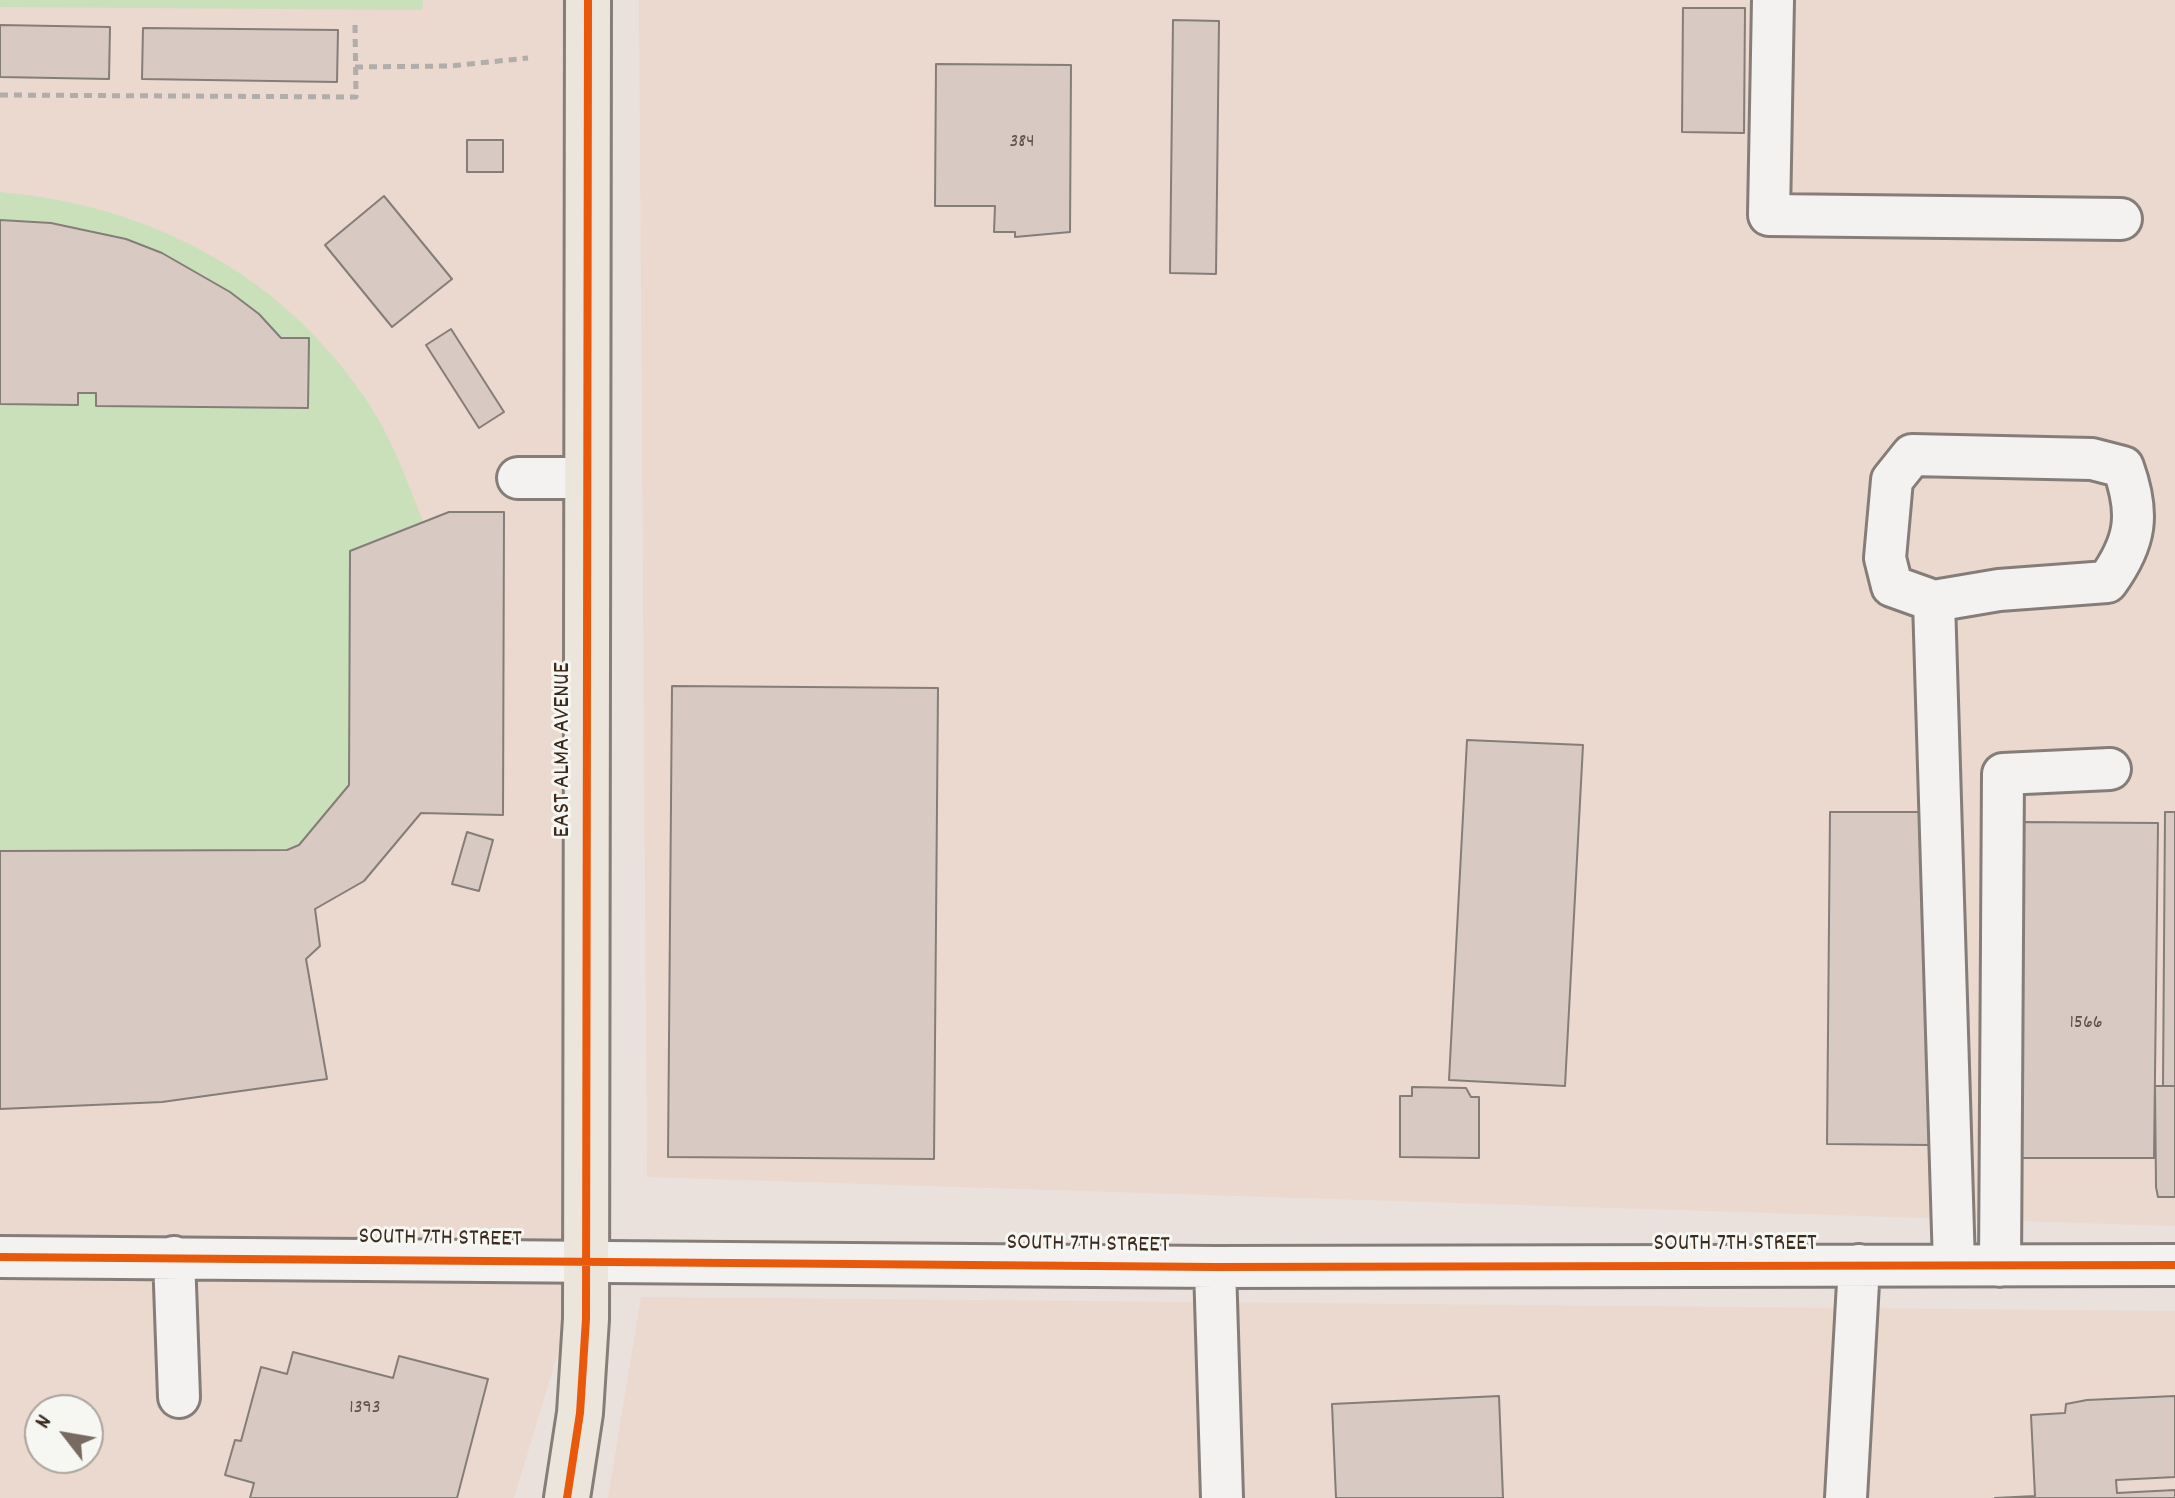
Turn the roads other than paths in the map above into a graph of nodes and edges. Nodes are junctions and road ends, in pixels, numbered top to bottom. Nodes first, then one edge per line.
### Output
1 (588, 0) edge
2 (1773, 0) edge
3 (2121, 219) dead end
4 (518, 478) dead end
5 (585, 478) junction
6 (1934, 601) junction
7 (2110, 769) dead end
8 (0, 1257) edge
9 (174, 1257) junction
10 (586, 1260) junction
11 (1859, 1265) junction
12 (1954, 1265) junction
13 (2175, 1265) edge
14 (2000, 1266) junction
15 (1215, 1267) junction
16 (179, 1397) dead end
17 (567, 1498) edge
18 (1222, 1498) edge
19 (1846, 1498) edge

1 - 5 main road, EAST ALMA AVENUE
2 - 3 street
4 - 5 street
5 - 10 main road, EAST ALMA AVENUE
6 - 6 street
6 - 12 street
7 - 14 street
8 - 9 street, SOUTH 7TH STREET
9 - 10 street, SOUTH 7TH STREET
9 - 16 street
10 - 15 street, SOUTH 7TH STREET
10 - 17 main road, EAST ALMA AVENUE
11 - 12 street, SOUTH 7TH STREET
11 - 15 street, SOUTH 7TH STREET
11 - 19 street
12 - 14 street, SOUTH 7TH STREET
13 - 14 street, SOUTH 7TH STREET
15 - 18 street

